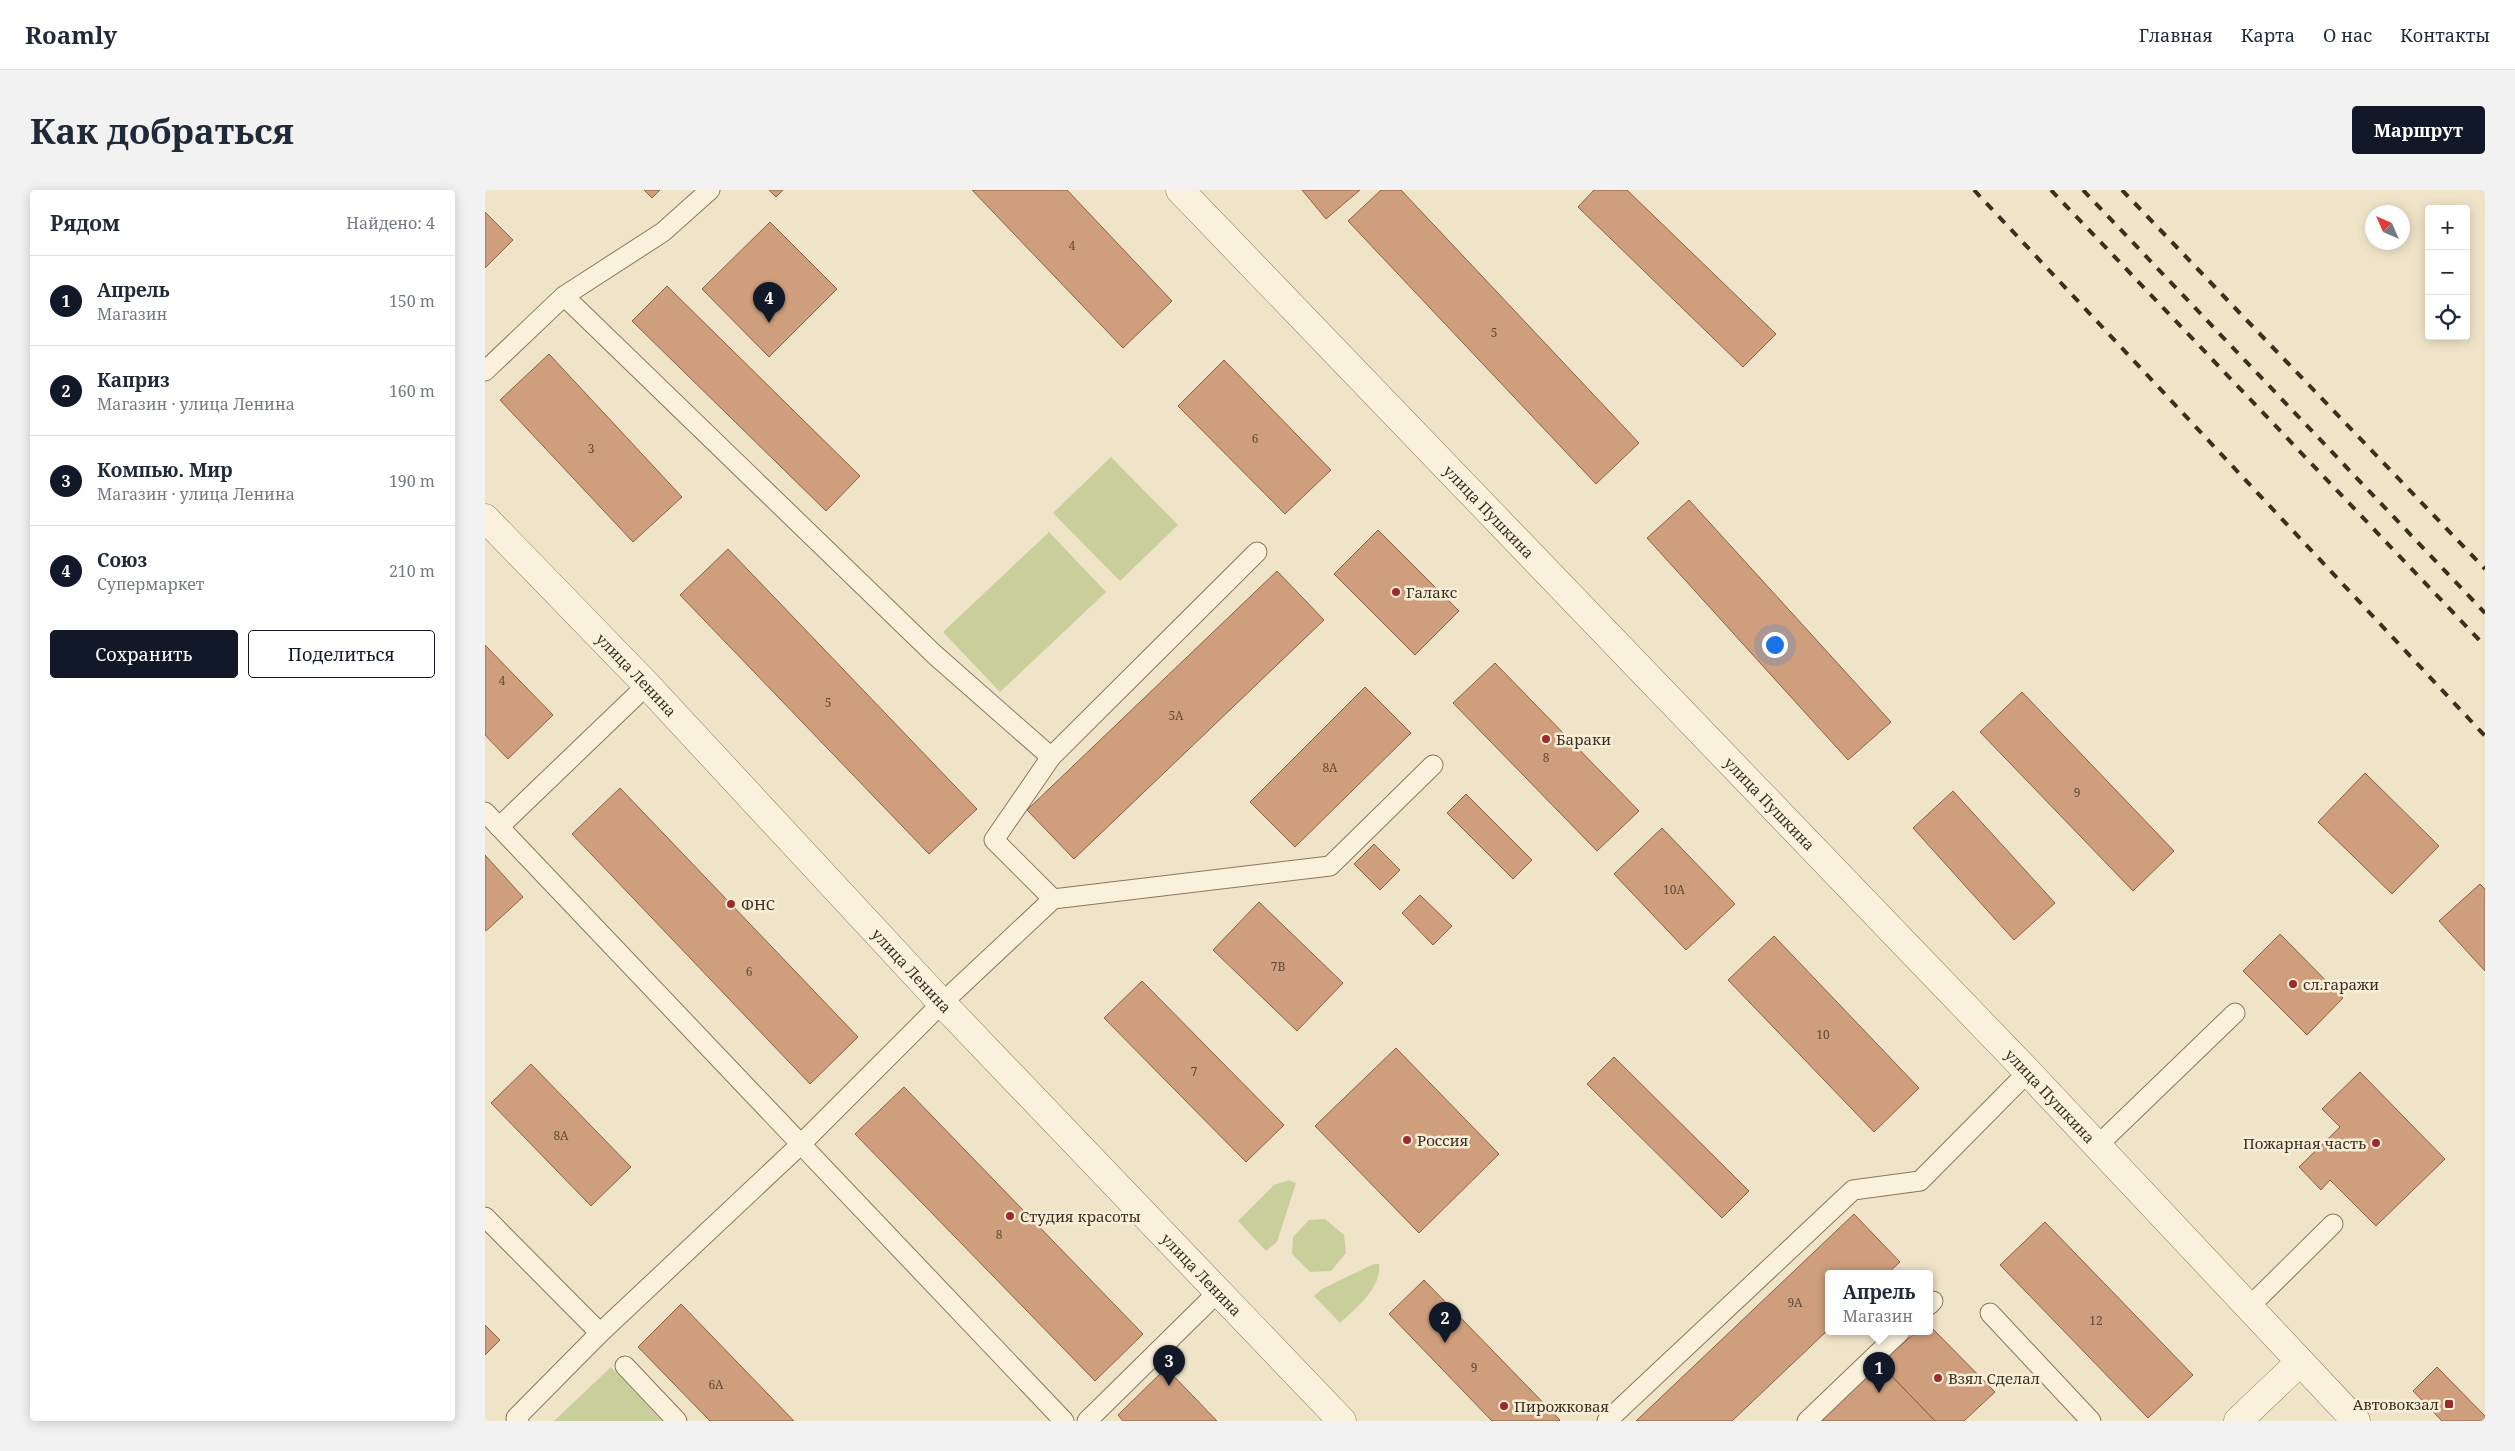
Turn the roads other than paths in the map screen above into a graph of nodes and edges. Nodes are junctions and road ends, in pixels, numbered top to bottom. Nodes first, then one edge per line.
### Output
1 (710, 190) edge
2 (1180, 190) edge
3 (564, 296) junction
4 (485, 371) edge
5 (485, 518) edge
6 (1257, 552) dead end
7 (647, 685) junction
8 (1051, 757) junction
9 (1433, 765) dead end
10 (485, 812) edge
11 (499, 827) junction
12 (1053, 899) junction
13 (942, 1003) junction
14 (2235, 1012) dead end
15 (2028, 1072) junction
16 (800, 1145) junction
17 (2096, 1148) junction
18 (485, 1216) edge
19 (2333, 1224) dead end
20 (1219, 1292) junction
21 (2249, 1307) junction
22 (1990, 1313) dead end
23 (600, 1333) junction
24 (1897, 1335) edge
25 (2300, 1362) junction
26 (625, 1366) dead end
27 (515, 1420) edge
28 (677, 1421) edge
29 (1063, 1421) edge
30 (1087, 1421) edge
31 (1342, 1421) edge
32 (1607, 1421) edge
33 (1807, 1421) edge
34 (2091, 1421) edge
35 (2238, 1421) edge
36 (2355, 1421) edge

1 - 3 lane
2 - 15 street, улица Пушкина
3 - 4 lane
3 - 8 lane
5 - 7 street, улица Ленина
6 - 8 lane
7 - 11 lane
7 - 13 street, улица Ленина
8 - 12 lane
9 - 12 lane
10 - 11 lane
11 - 16 lane
12 - 13 lane
13 - 16 lane
13 - 20 street, улица Ленина
14 - 17 lane
15 - 17 street, улица Пушкина
15 - 32 lane
16 - 23 lane
16 - 29 lane
17 - 21 street, улица Пушкина
18 - 23 lane
19 - 21 lane
20 - 30 lane
20 - 31 street, улица Ленина
21 - 25 street, улица Пушкина
22 - 34 lane
23 - 27 lane
24 - 33 lane
25 - 35 street
25 - 36 street, улица Пушкина
26 - 28 lane

